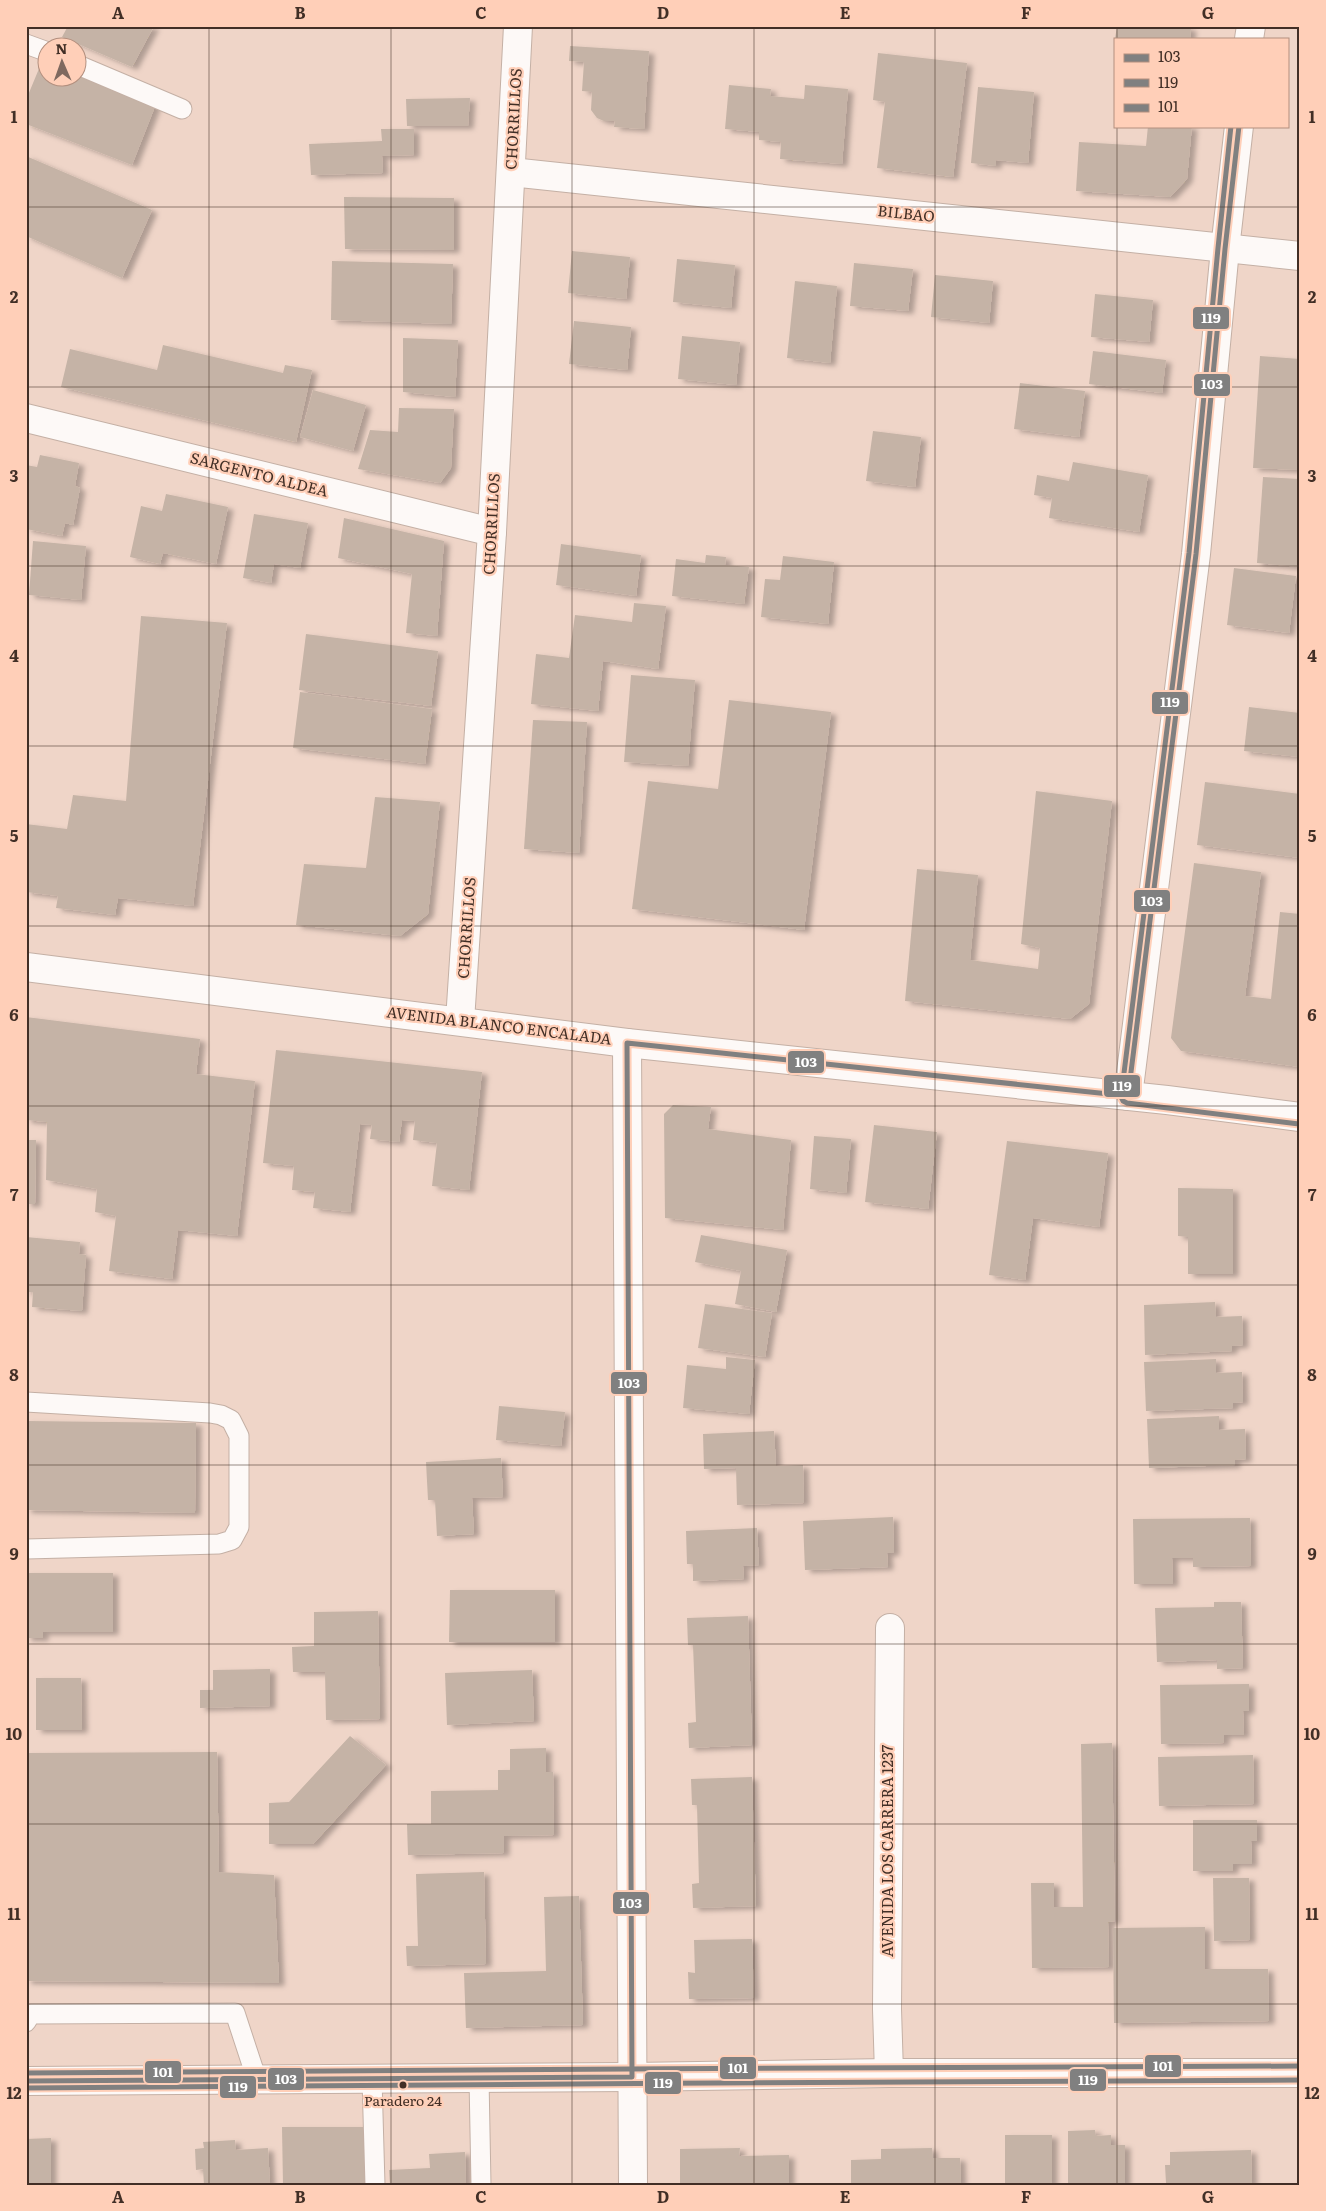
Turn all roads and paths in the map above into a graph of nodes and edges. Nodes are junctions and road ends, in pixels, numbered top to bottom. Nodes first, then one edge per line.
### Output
1 (518, 26) edge
2 (26, 44) edge
3 (38, 48) edge
4 (88, 69) edge
5 (182, 109) dead end
6 (1239, 128) edge
7 (511, 172) junction
8 (1224, 249) junction
9 (1300, 256) edge
10 (26, 418) edge
11 (492, 532) junction
12 (26, 967) edge
13 (460, 1021) junction
14 (628, 1043) junction
15 (1128, 1096) junction
16 (1299, 1117) edge
17 (1300, 1129) edge
18 (26, 1402) edge
19 (26, 1549) edge
20 (890, 1628) dead end
21 (26, 2022) edge
22 (889, 2073) junction
23 (1300, 2073) edge
24 (479, 2078) junction
25 (632, 2078) junction
26 (372, 2079) junction
27 (257, 2080) junction
28 (26, 2081) edge
29 (375, 2185) edge
30 (481, 2185) edge
31 (633, 2185) edge

1 - 7 street, CHORRILLOS
2 - 3 lane
4 - 5 lane
6 - 8 street
7 - 8 street, BILBAO
7 - 11 street, CHORRILLOS
8 - 9 street, BILBAO
8 - 15 street
10 - 11 street, SARGENTO ALDEA
11 - 13 street, CHORRILLOS
12 - 13 street, AVENIDA BLANCO ENCALADA
13 - 14 street, AVENIDA BLANCO ENCALADA
14 - 15 street, AVENIDA BLANCO ENCALADA
14 - 25 street
15 - 16 street, AVENIDA BLANCO ENCALADA
16 - 17 street
18 - 19 lane
20 - 22 street, AVENIDA LOS CARRERA 1237
21 - 27 lane
22 - 23 street
22 - 25 street
24 - 25 street
24 - 26 street
24 - 30 lane
25 - 31 street
26 - 27 street
26 - 29 lane
27 - 28 street

